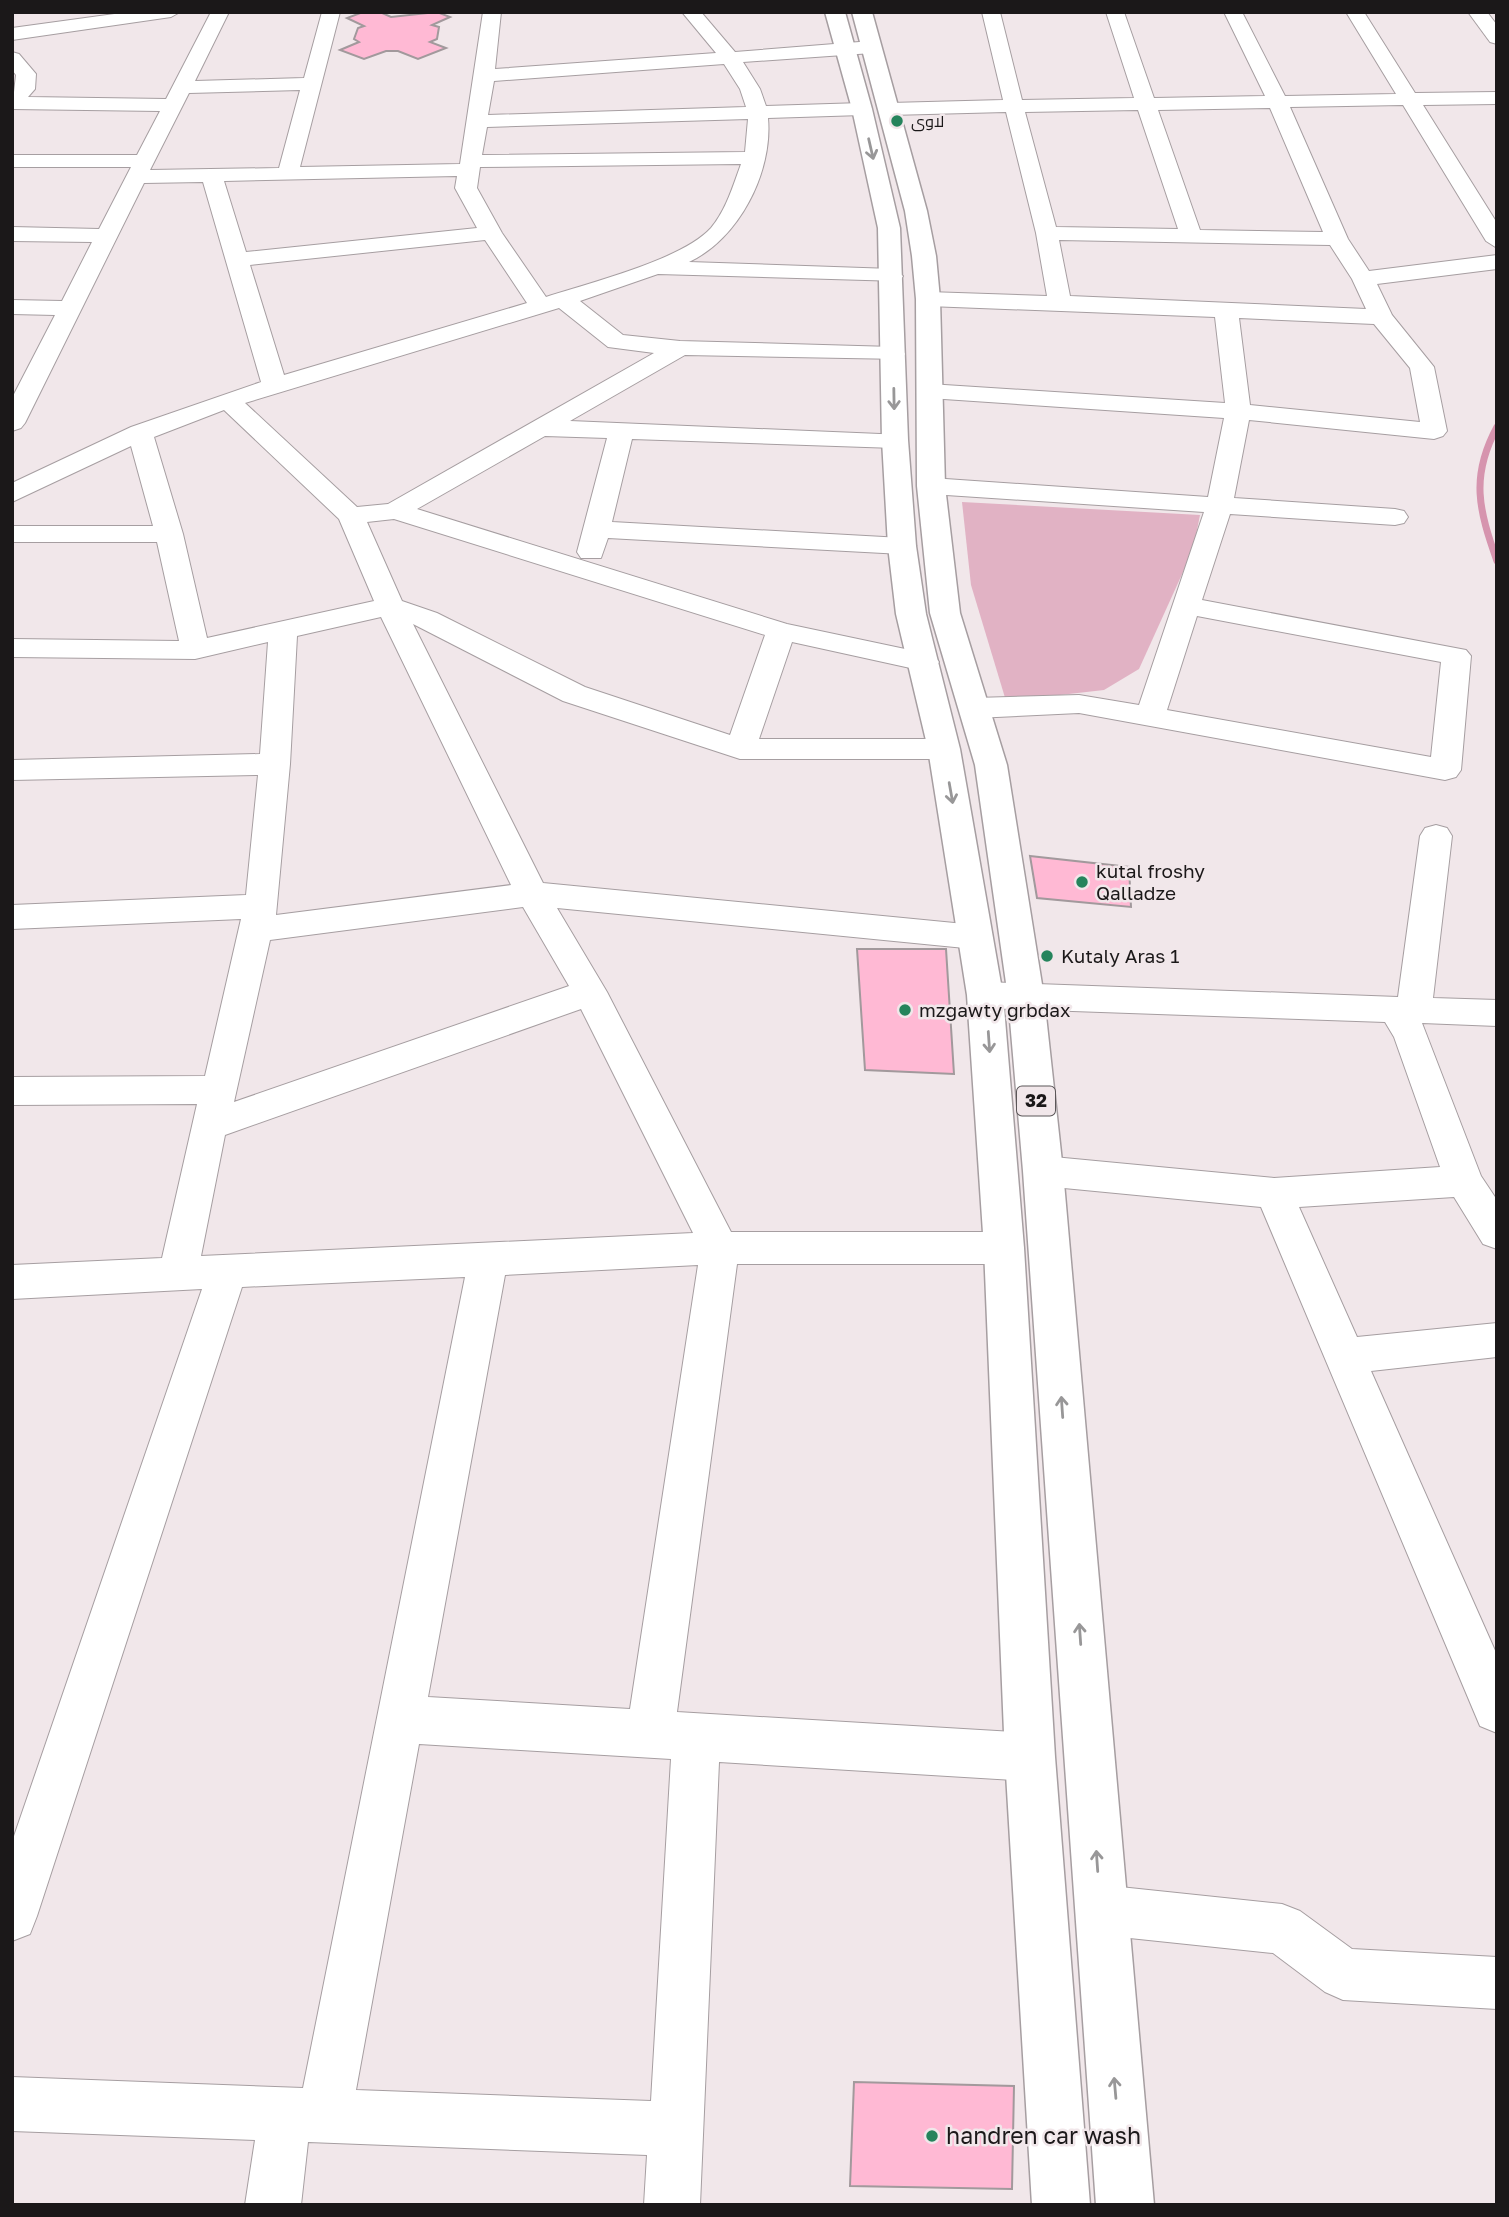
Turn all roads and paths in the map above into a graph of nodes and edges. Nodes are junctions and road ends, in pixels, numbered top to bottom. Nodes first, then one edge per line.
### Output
1 (171, 12) edge
2 (220, 12) edge
3 (331, 12) edge
4 (492, 12) edge
5 (691, 12) edge
6 (835, 12) edge
7 (991, 12) edge
8 (1115, 12) edge
9 (1233, 12) edge
10 (1356, 12) edge
11 (1477, 12) edge
12 (12, 34) edge
13 (860, 36) edge
14 (1497, 38) edge
15 (728, 57) junction
16 (12, 58) edge
17 (485, 76) junction
18 (312, 84) junction
19 (177, 96) junction
20 (1497, 97) edge
21 (1410, 99) junction
22 (1277, 100) junction
23 (1145, 102) junction
24 (13, 103) edge
25 (42, 104) junction
26 (1014, 106) junction
27 (876, 109) junction
28 (759, 112) junction
29 (476, 121) junction
30 (30, 123) dead end
31 (14, 152) edge
32 (754, 158) junction
33 (468, 165) junction
34 (140, 169) junction
35 (288, 174) junction
36 (212, 175) junction
37 (491, 233) junction
38 (1047, 233) junction
39 (12, 234) edge
40 (1191, 235) junction
41 (107, 236) junction
42 (1337, 239) junction
43 (1497, 241) edge
44 (237, 260) junction
45 (1497, 261) edge
46 (652, 268) junction
47 (892, 276) junction
48 (1363, 279) junction
49 (928, 299) junction
50 (552, 303) junction
51 (1060, 303) junction
52 (12, 307) edge
53 (70, 308) junction
54 (1226, 309) junction
55 (1381, 317) junction
56 (680, 348) junction
57 (893, 354) junction
58 (275, 386) junction
59 (929, 391) junction
60 (229, 401) junction
61 (1238, 411) junction
62 (12, 423) edge
63 (544, 428) junction
64 (621, 430) junction
65 (141, 432) junction
66 (895, 440) junction
67 (931, 486) junction
68 (12, 494) edge
69 (1219, 506) junction
70 (396, 511) junction
71 (351, 516) junction
72 (1395, 517) dead end
73 (599, 529) junction
74 (12, 534) edge
75 (169, 534) junction
76 (902, 546) junction
77 (585, 571) junction
78 (390, 606) junction
79 (1187, 606) junction
80 (283, 629) junction
81 (781, 631) junction
82 (12, 648) edge
83 (195, 650) junction
84 (924, 662) junction
85 (975, 708) junction
86 (1150, 716) junction
87 (740, 748) junction
88 (944, 749) junction
89 (275, 764) junction
90 (12, 770) edge
91 (1437, 836) dead end
92 (532, 894) junction
93 (12, 917) edge
94 (258, 918) junction
95 (975, 937) junction
96 (590, 992) junction
97 (985, 995) junction
98 (1026, 997) junction
99 (1405, 1010) junction
100 (1486, 1013) edge
101 (220, 1090) junction
102 (12, 1091) edge
103 (208, 1126) junction
104 (1043, 1171) junction
105 (1464, 1181) junction
106 (1274, 1193) junction
107 (1497, 1233) edge
108 (720, 1248) junction
109 (1004, 1248) junction
110 (488, 1261) junction
111 (178, 1274) junction
112 (227, 1274) junction
113 (12, 1282) edge
114 (1497, 1340) edge
115 (1346, 1356) junction
116 (1497, 1710) edge
117 (400, 1719) junction
118 (673, 1736) junction
119 (1030, 1757) junction
120 (1101, 1910) junction
121 (12, 1916) edge
122 (1497, 1983) edge
123 (12, 2104) edge
124 (304, 2115) junction
125 (676, 2129) junction
126 (273, 2205) edge
127 (672, 2205) edge
128 (1061, 2205) edge
129 (1125, 2205) edge

1 - 12 street
2 - 19 street
3 - 18 street
4 - 17 street
5 - 15 street
6 - 13 main road, 32
7 - 26 street
8 - 23 street
9 - 22 street
10 - 21 street
11 - 14 street
13 - 15 street
13 - 27 main road, 32
15 - 17 street
15 - 28 street
16 - 24 street
17 - 29 street
18 - 19 street
18 - 35 street
19 - 25 street
19 - 34 street
20 - 21 street
21 - 22 street
21 - 43 street
22 - 23 street
22 - 42 street
23 - 26 street
23 - 40 street
24 - 25 street
25 - 30 street
26 - 27 street
26 - 38 street
27 - 28 street
27 -> 47 main road, 32
27 - 49 main road, 32
28 - 29 street
28 - 32 street
29 - 33 street
31 - 34 street
32 - 33 street
32 - 46 street
33 - 35 street
33 - 37 street
34 - 36 street
34 - 41 street
35 - 36 street
36 - 44 street
37 - 44 street
37 - 50 street
38 - 40 street
38 - 51 street
39 - 41 street
40 - 42 street
41 - 53 street
42 - 48 street
44 - 58 street
45 - 48 street
46 - 47 street
46 - 50 street
47 - 57 main road, 32
48 - 55 street
49 - 51 street
49 - 59 main road, 32
50 - 56 street
50 - 58 street
51 - 54 street
52 - 53 street
53 - 62 street
54 - 55 street
54 - 61 street
55 - 61 street
56 - 57 street
56 - 63 street
57 -> 66 main road, 32
58 - 60 street
59 - 61 street
59 - 67 main road, 32
60 - 65 street
60 - 71 street
61 - 69 street
63 - 64 street
63 - 70 street
64 - 66 street
64 - 73 street
65 - 68 street
65 - 75 street
66 - 76 main road, 32
67 - 69 street
67 - 85 main road, 32
69 - 72 street
69 - 79 street
70 - 71 street
70 - 77 street
71 - 78 street
73 - 76 street
73 - 77 street
74 - 75 street
75 - 83 street
76 - 84 main road, 32
77 - 81 street
78 - 80 street
78 - 87 street
78 - 92 street
79 - 86 street
79 - 86 street
80 - 83 street
80 - 89 street
81 - 84 street
81 - 87 street
82 - 83 street
84 - 88 main road, 32
85 - 86 street
85 - 98 main road, 32
87 - 88 street
88 -> 95 main road, 32
89 - 90 street
89 - 94 street
91 - 99 street
92 - 94 street
92 - 95 street
92 - 96 street
93 - 94 street
94 - 101 street
95 - 97 main road, 32
96 - 103 street
96 - 108 street
97 - 98 street
97 -> 109 main road, 32
98 - 99 street
98 - 104 main road, 32
99 - 100 street
99 - 105 street
101 - 102 street
101 - 103 street
103 - 111 street
104 - 106 street
120 -> 104 main road, 32
105 - 106 street
105 - 107 street
106 - 115 street
108 - 109 street
108 - 110 street
108 - 118 street
109 - 119 main road, 32
110 - 112 street
110 - 117 street
111 - 112 street
111 - 113 street
112 - 121 street
114 - 115 street
115 - 116 street
117 - 118 street
117 - 124 street
118 - 119 street
118 - 125 street
119 - 128 main road, 32
120 - 122 street
129 -> 120 main road, 32
123 - 124 street
124 - 125 street
124 - 126 street
125 - 127 street

